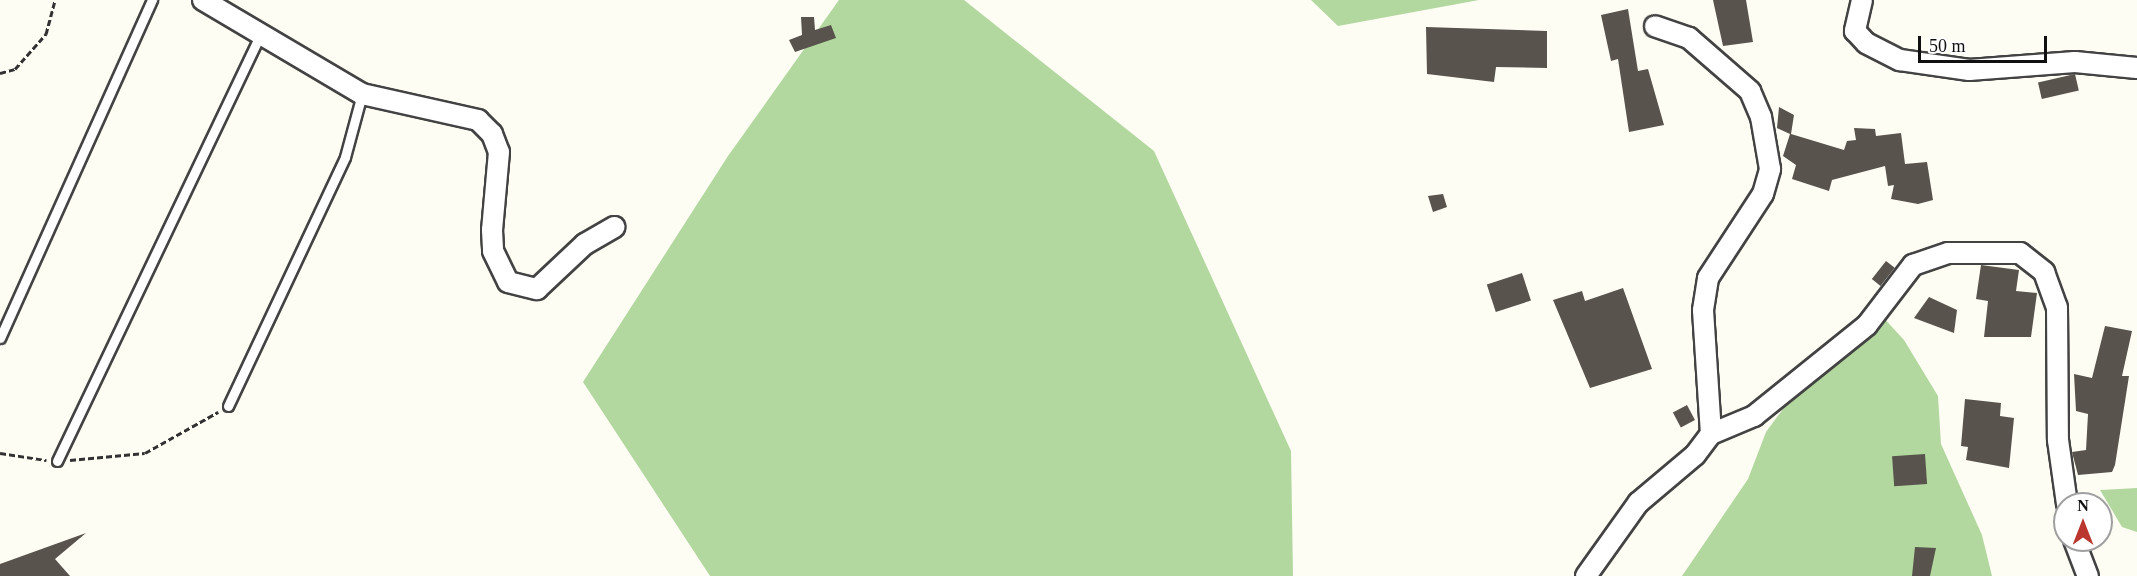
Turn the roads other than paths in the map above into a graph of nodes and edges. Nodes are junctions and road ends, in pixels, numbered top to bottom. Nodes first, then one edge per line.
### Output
1 (152, 0) edge
2 (203, 0) edge
3 (1862, 0) edge
4 (1655, 26) dead end
5 (262, 31) junction
6 (2137, 68) edge
7 (362, 94) junction
8 (614, 227) dead end
9 (0, 338) edge
10 (228, 406) road end
11 (1711, 434) junction
12 (57, 461) road end
13 (2065, 492) edge
14 (2079, 552) edge
15 (1586, 576) edge
16 (2088, 576) edge

1 - 9 lane
2 - 5 street
3 - 6 street
4 - 11 street
5 - 7 street
5 - 12 lane
7 - 8 street
7 - 10 lane
11 - 13 street
11 - 15 street
14 - 16 street

